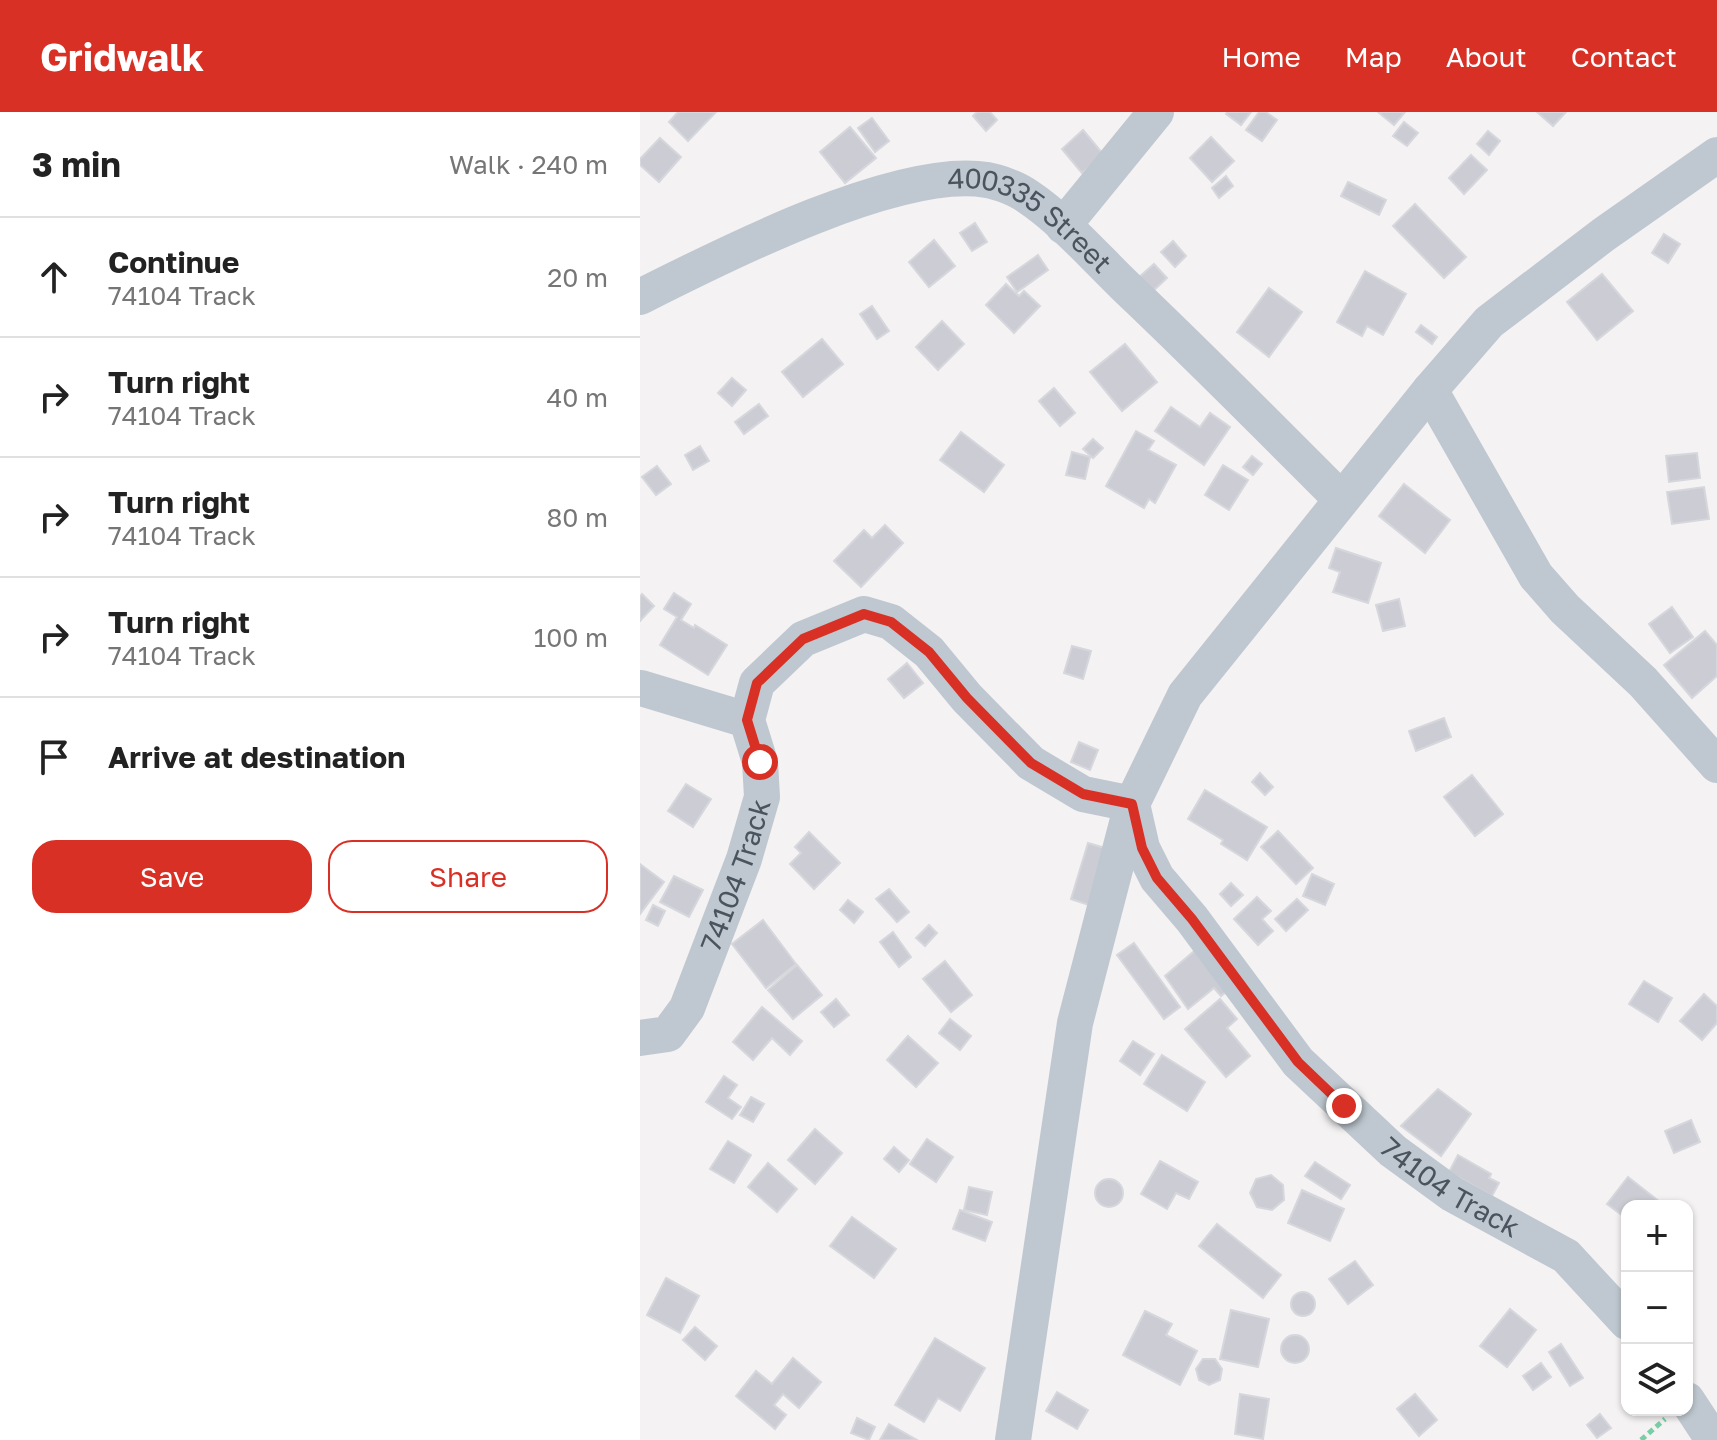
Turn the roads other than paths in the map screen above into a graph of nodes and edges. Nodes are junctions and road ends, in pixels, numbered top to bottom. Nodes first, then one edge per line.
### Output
1 (1156, 112) edge
2 (1717, 155) edge
3 (1063, 226) junction
4 (640, 297) edge
5 (1430, 390) junction
6 (1341, 499) junction
7 (641, 688) edge
8 (747, 720) junction
9 (1717, 765) edge
10 (1132, 804) junction
11 (640, 1038) edge
12 (1621, 1316) edge
13 (1013, 1440) edge

1 - 3 street
2 - 5 street
3 - 4 street, 400335 Street
3 - 6 street, 400335 Street
5 - 6 street
5 - 9 street
6 - 10 street
7 - 8 street
8 - 10 street
8 - 11 street, 74104 Track
10 - 12 street, 74104 Track
10 - 13 street

